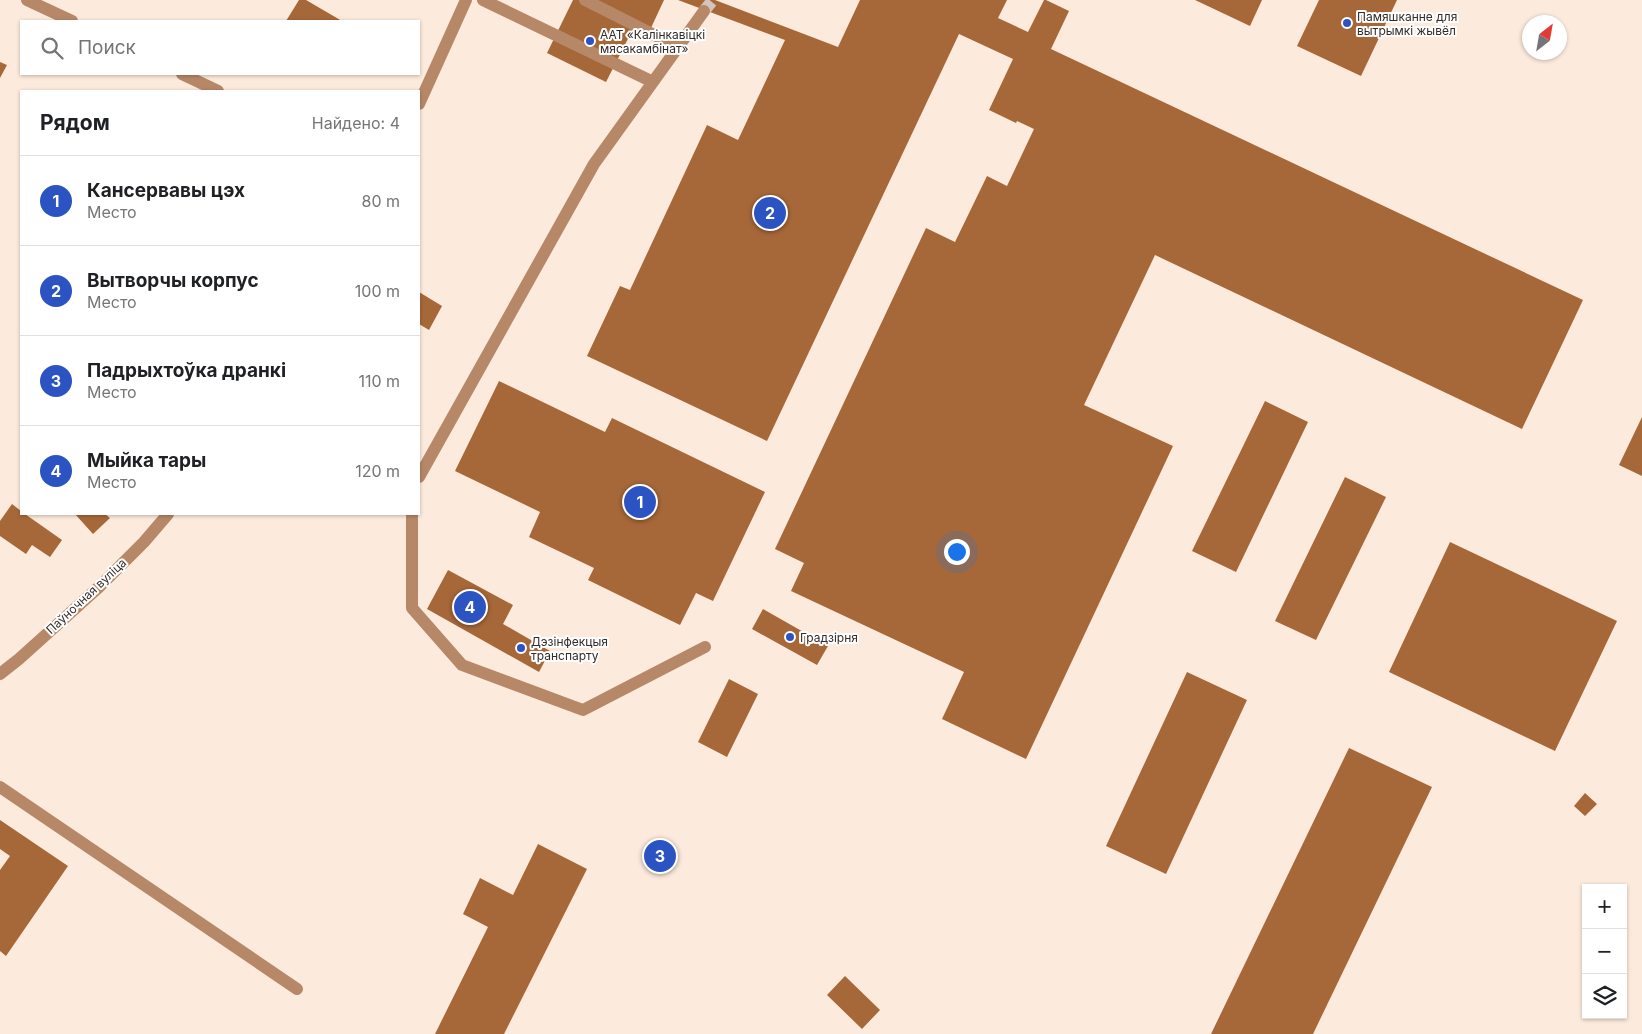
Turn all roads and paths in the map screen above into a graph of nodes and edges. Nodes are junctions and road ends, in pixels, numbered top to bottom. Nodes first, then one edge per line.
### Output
1 (27, 0) edge
2 (466, 0) edge
3 (483, 0) edge
4 (585, 0) edge
5 (704, 11) tunnel mouth
6 (70, 20) edge
7 (678, 47) junction
8 (184, 75) edge
9 (654, 82) junction
10 (216, 90) edge
11 (420, 102) edge
12 (420, 475) edge
13 (167, 515) edge
14 (412, 515) edge
15 (705, 648) dead end
16 (0, 674) edge
17 (0, 787) edge
18 (296, 989) dead end

1 - 6 street
2 - 11 street
3 - 9 street
4 - 7 street
5 - 7 street
7 - 9 street
8 - 10 street
9 - 12 street
13 - 16 street, Паўночная вуліца
14 - 15 street
17 - 18 street

